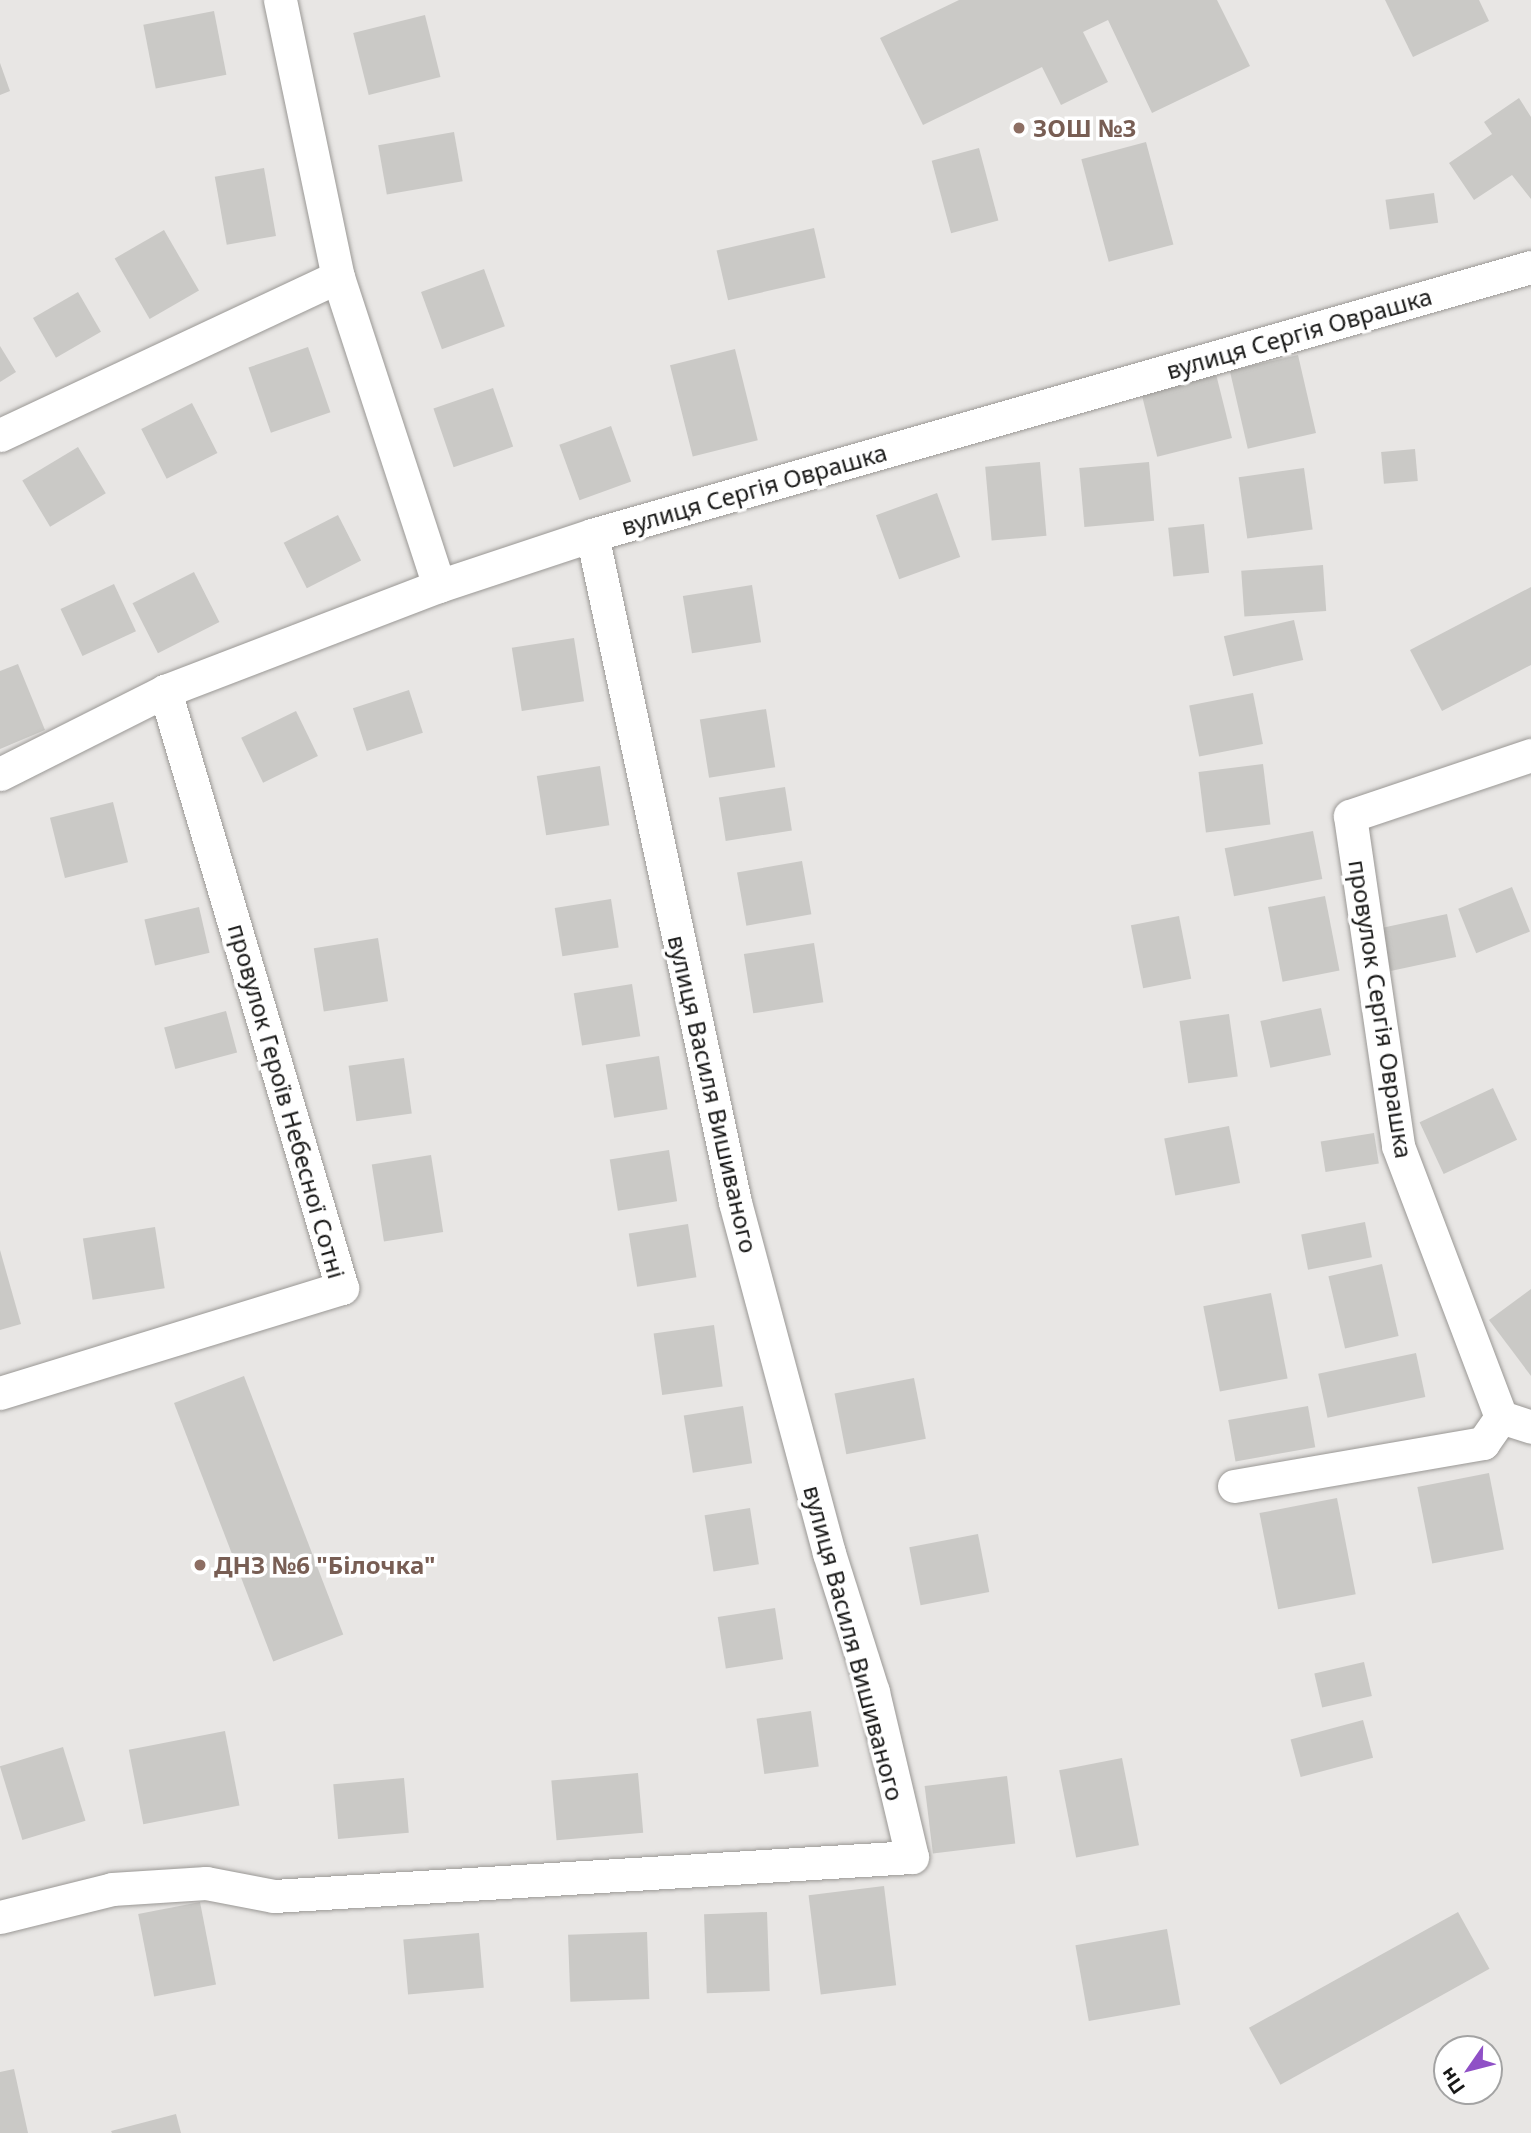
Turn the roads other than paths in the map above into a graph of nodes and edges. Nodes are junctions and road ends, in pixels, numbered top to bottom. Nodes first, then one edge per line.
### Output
1 (280, 0) edge
2 (1531, 267) edge
3 (338, 277) junction
4 (0, 435) edge
5 (592, 535) junction
6 (439, 586) junction
7 (165, 691) junction
8 (1531, 755) edge
9 (0, 775) edge
10 (0, 1393) edge
11 (1516, 1422) edge
12 (1234, 1486) dead end
13 (0, 1917) edge

1 - 3 street
2 - 5 street, вулиця Сергія Оврашка
3 - 4 street
3 - 6 street
5 - 6 street, вулиця Сергія Оврашка
5 - 13 street, вулиця Василя Вишиваного
6 - 7 street, вулиця Сергія Оврашка
7 - 9 street, вулиця Сергія Оврашка
7 - 10 street, провулок Героїв Небесної Сотні
8 - 11 street, провулок Сергія Оврашка
11 - 12 street, провулок Сергія Оврашка

